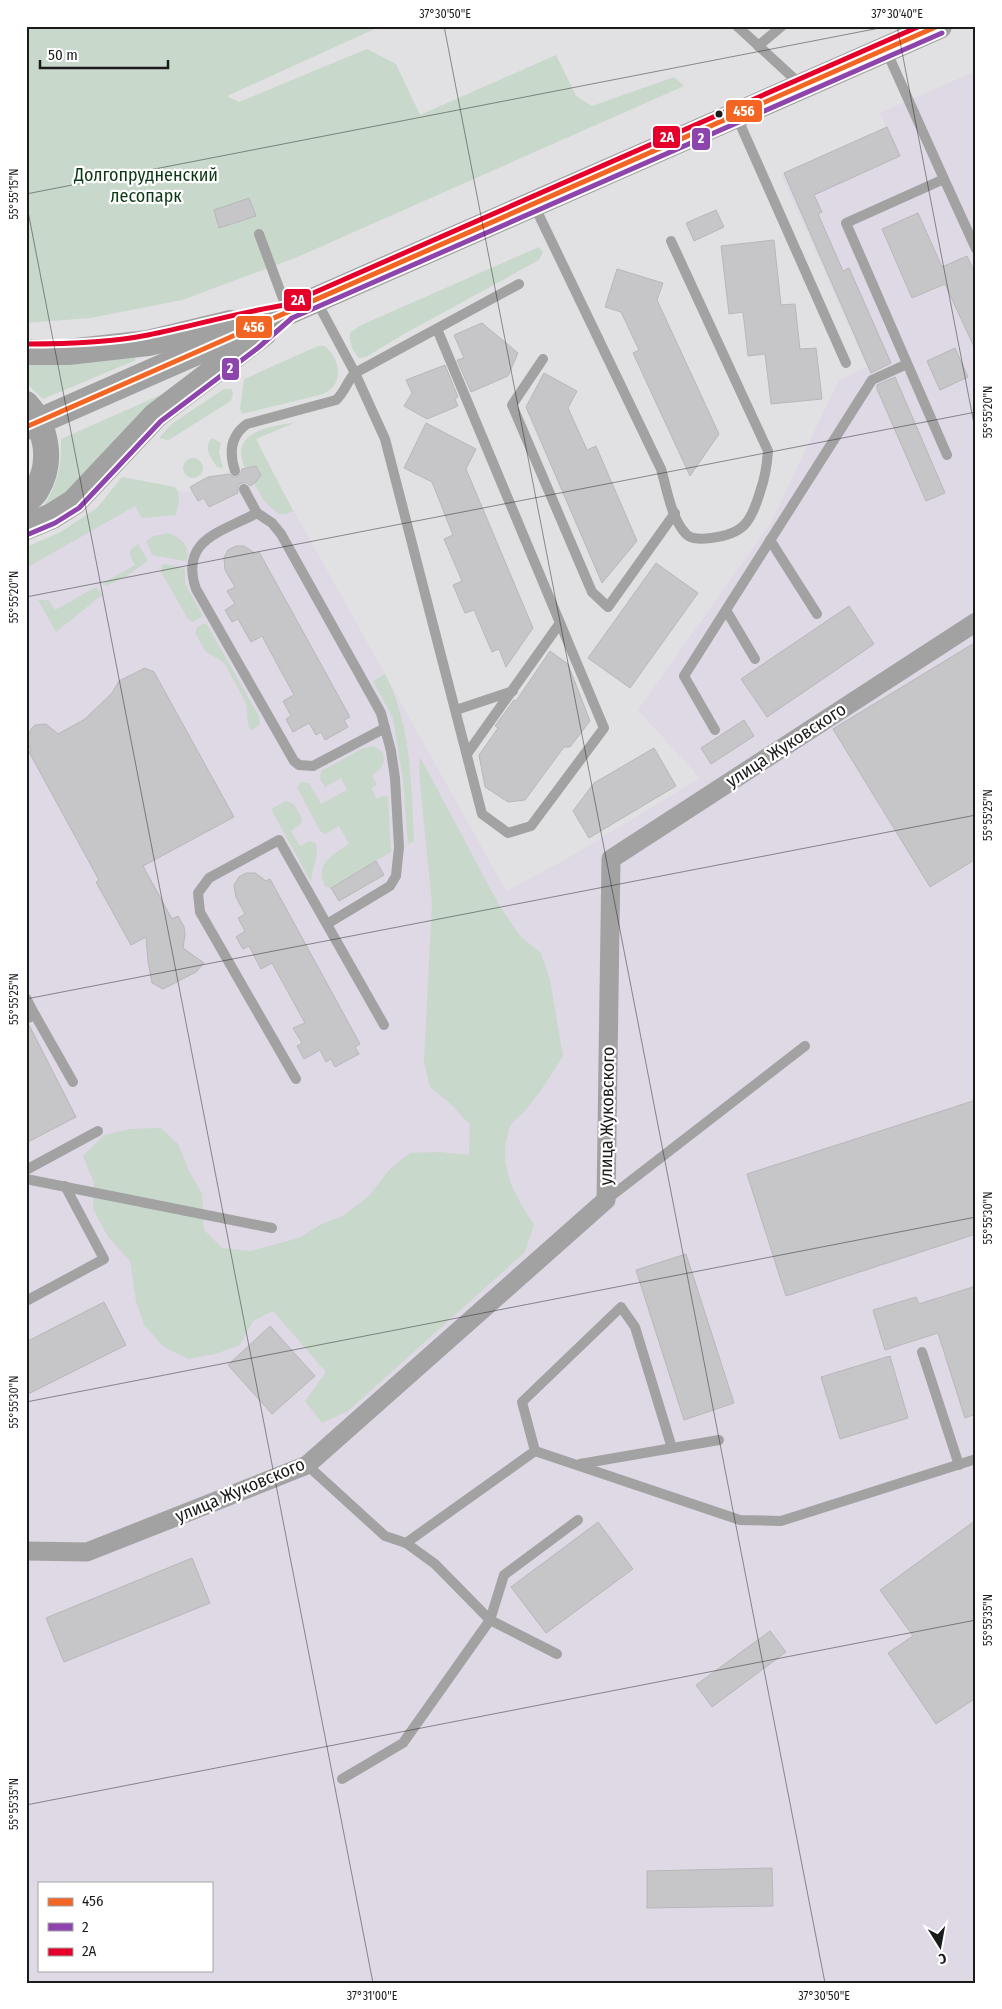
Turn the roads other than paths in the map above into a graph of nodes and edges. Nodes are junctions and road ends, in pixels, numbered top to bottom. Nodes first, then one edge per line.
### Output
1 (737, 26) edge
2 (782, 26) edge
3 (940, 26) edge
4 (758, 46) junction
5 (886, 49) junction
6 (802, 86) junction
7 (736, 115) junction
8 (944, 179) junction
9 (534, 204) junction
10 (259, 234) dead end
11 (671, 241) dead end
12 (976, 249) edge
13 (518, 284) dead end
14 (316, 300) junction
15 (288, 312) junction
16 (437, 329) junction
17 (26, 352) edge
18 (543, 360) dead end
19 (846, 363) dead end
20 (907, 364) junction
21 (355, 373) junction
22 (31, 417) edge
23 (947, 455) dead end
24 (235, 472) dead end
25 (244, 489) dead end
26 (26, 501) edge
27 (257, 513) junction
28 (675, 513) junction
29 (26, 527) edge
30 (770, 540) junction
31 (726, 610) junction
32 (817, 614) dead end
33 (976, 622) edge
34 (560, 623) junction
35 (756, 659) dead end
36 (512, 691) junction
37 (456, 710) junction
38 (385, 728) junction
39 (714, 730) dead end
40 (467, 754) junction
41 (326, 924) junction
42 (26, 998) edge
43 (31, 1017) edge
44 (384, 1025) dead end
45 (805, 1046) dead end
46 (296, 1079) dead end
47 (73, 1082) dead end
48 (98, 1131) dead end
49 (26, 1170) edge
50 (26, 1179) edge
51 (65, 1186) junction
52 (606, 1200) junction
53 (272, 1228) dead end
54 (26, 1301) edge
55 (922, 1352) dead end
56 (719, 1440) dead end
57 (672, 1448) junction
58 (535, 1451) junction
59 (976, 1460) edge
60 (307, 1465) junction
61 (577, 1465) junction
62 (959, 1465) junction
63 (578, 1520) dead end
64 (406, 1543) junction
65 (26, 1551) edge
66 (490, 1620) junction
67 (557, 1654) dead end
68 (342, 1779) dead end

1 - 4 lane
2 - 4 lane
3 - 5 main road
4 - 6 lane
5 - 6 main road
5 - 8 lane
6 - 7 main road
7 - 9 main road
7 - 19 lane
8 - 12 lane
8 - 20 lane
9 - 14 main road
9 - 28 lane
10 - 15 lane
11 - 28 lane
13 - 16 lane
14 - 15 main road
14 - 21 lane
15 - 17 main road
15 - 22 main road
15 - 29 main road
16 - 21 lane
16 - 34 lane
18 - 28 lane
20 - 23 lane
20 - 30 lane
21 - 24 lane
21 - 37 lane
22 - 26 main road
25 - 27 lane
27 - 38 lane
27 - 38 lane
30 - 31 lane
30 - 32 lane
31 - 35 lane
31 - 39 lane
33 - 52 street, улица Жуковского
34 - 36 lane
34 - 40 lane
36 - 37 lane
36 - 40 lane
37 - 40 lane
38 - 41 lane
41 - 44 lane
41 - 46 lane
42 - 43 lane
43 - 47 lane
45 - 52 lane
48 - 49 lane
50 - 51 lane
51 - 53 lane
51 - 54 lane
52 - 60 street, улица Жуковского
55 - 62 lane
56 - 57 lane
57 - 58 lane
57 - 61 lane
58 - 61 lane
58 - 64 lane
59 - 62 lane
60 - 64 lane
60 - 65 street, улица Жуковского
61 - 62 lane
63 - 66 lane
64 - 66 lane
66 - 67 lane
66 - 68 lane

